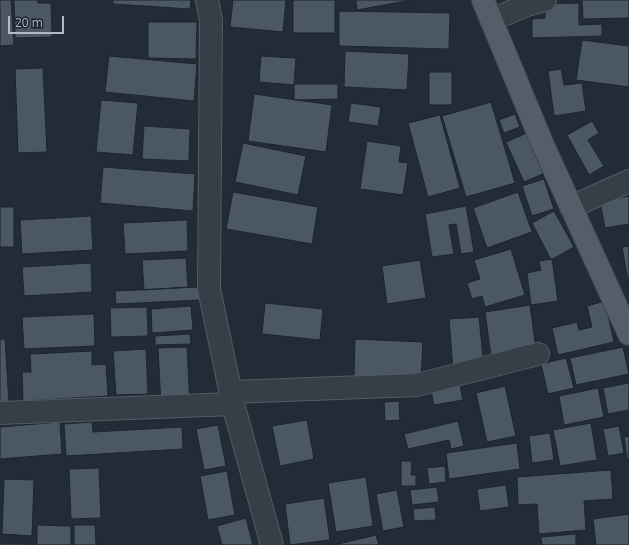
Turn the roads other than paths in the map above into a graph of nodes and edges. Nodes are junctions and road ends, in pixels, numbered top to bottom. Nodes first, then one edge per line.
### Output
1 (207, 0) edge
2 (483, 0) edge
3 (545, 0) edge
4 (491, 20) junction
5 (629, 181) edge
6 (571, 207) junction
7 (629, 334) edge
8 (538, 354) dead end
9 (232, 398) junction
10 (0, 413) edge
11 (272, 545) edge

1 - 9 street
2 - 4 main road
3 - 4 street
4 - 6 main road
5 - 6 street
6 - 7 main road
8 - 9 street
9 - 10 street
9 - 11 street

